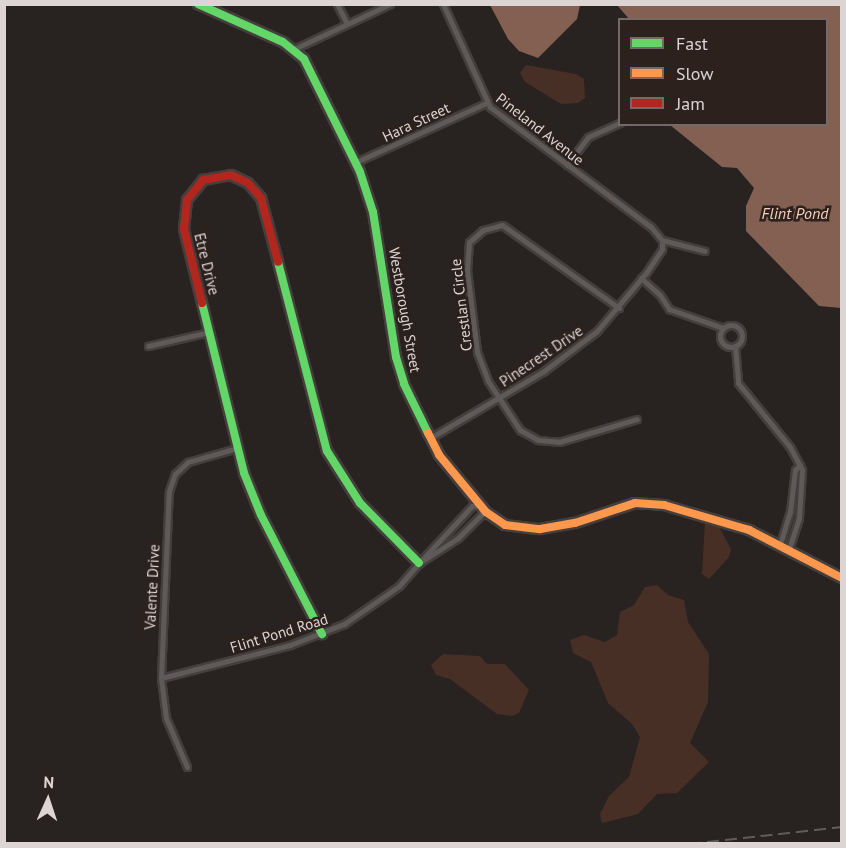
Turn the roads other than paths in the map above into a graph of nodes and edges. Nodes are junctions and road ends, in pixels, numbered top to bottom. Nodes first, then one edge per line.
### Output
1 (198, 4) edge
2 (337, 4) edge
3 (390, 4) edge
4 (443, 4) edge
5 (347, 24) junction
6 (294, 49) junction
7 (486, 102) junction
8 (618, 124) edge
9 (356, 162) junction
10 (567, 165) junction
11 (662, 240) junction
12 (705, 251) dead end
13 (641, 278) junction
14 (619, 308) junction
15 (723, 328) junction
16 (209, 332) junction
17 (148, 346) dead end
18 (735, 346) junction
19 (499, 398) junction
20 (637, 419) dead end
21 (430, 438) junction
22 (237, 448) junction
23 (800, 465) junction
24 (480, 505) junction
25 (780, 544) junction
26 (789, 548) junction
27 (420, 564) junction
28 (842, 578) edge
29 (322, 634) junction
30 (161, 678) junction
31 (187, 767) dead end

1 - 6 street, Westborough Street
2 - 5 street
3 - 5 street
4 - 7 street, Pineland Avenue
5 - 6 street
6 - 9 street, Westborough Street
7 - 9 street, Hara Street
7 - 10 street, Pineland Avenue
8 - 10 street
9 - 21 street, Westborough Street
10 - 11 street, Pineland Avenue
11 - 12 street
11 - 13 street, Pinecrest Drive
13 - 14 street, Pinecrest Drive
13 - 15 street
14 - 19 street, Pinecrest Drive
14 - 19 street, Crestlan Circle
15 - 18 street
15 - 18 street
16 - 17 street
16 - 22 street, Etre Drive
16 - 27 street, Etre Drive
18 - 23 street
19 - 20 street
19 - 21 street, Pinecrest Drive
21 - 24 street, Westborough Street
22 - 29 street, Etre Drive
22 - 30 street, Valente Drive
23 - 25 street
23 - 26 street
24 - 25 street, Westborough Street
24 - 27 street, Flint Pond Road
24 - 27 street, Flint Pond Road
25 - 26 street, Westborough Street
26 - 28 street, Westborough Street
27 - 29 street, Flint Pond Road
29 - 30 street, Flint Pond Road
30 - 31 street, Valente Drive

